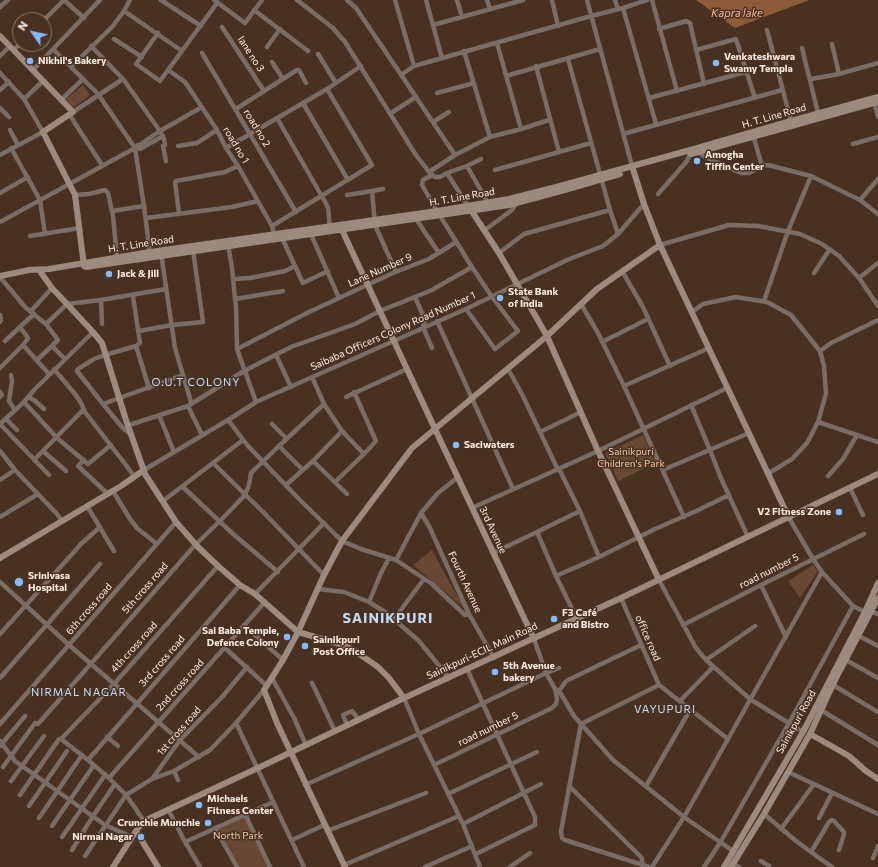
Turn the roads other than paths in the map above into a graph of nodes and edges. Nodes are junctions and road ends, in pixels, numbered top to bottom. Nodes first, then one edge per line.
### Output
1 (8, 0) edge
2 (64, 0) edge
3 (100, 0) edge
4 (130, 0) edge
5 (161, 0) edge
6 (262, 0) edge
7 (297, 0) edge
8 (347, 0) edge
9 (395, 0) edge
10 (426, 0) edge
11 (457, 0) edge
12 (487, 0) edge
13 (523, 0) edge
14 (552, 0) edge
15 (587, 0) edge
16 (615, 0) edge
17 (646, 0) edge
18 (652, 0) edge
19 (216, 1) edge
20 (517, 1) edge
21 (0, 7) edge
22 (623, 8) junction
23 (618, 9) junction
24 (254, 10) junction
25 (490, 10) junction
26 (124, 11) junction
27 (52, 12) edge
28 (591, 16) junction
29 (462, 17) junction
30 (84, 18) junction
31 (433, 25) junction
32 (201, 26) junction
33 (558, 26) junction
34 (222, 27) dead end
35 (280, 29) junction
36 (659, 29) junction
37 (768, 30) dead end
38 (158, 33) junction
39 (0, 36) edge
40 (114, 39) dead end
41 (497, 43) junction
42 (832, 44) dead end
43 (91, 46) junction
44 (267, 47) dead end
45 (12, 48) joint
46 (802, 48) dead end
47 (53, 49) junction
48 (600, 49) junction
49 (308, 50) dead end
50 (696, 50) junction
51 (182, 51) junction
52 (464, 51) junction
53 (16, 52) edge
54 (202, 53) dead end
55 (318, 54) dead end
56 (0, 56) edge
57 (142, 57) junction
58 (442, 58) junction
59 (568, 59) junction
60 (272, 62) dead end
61 (878, 64) edge
62 (71, 66) junction
63 (361, 66) junction
64 (414, 66) junction
65 (536, 66) junction
66 (33, 70) junction
67 (168, 70) junction
68 (746, 72) junction
69 (0, 73) edge
70 (839, 74) junction
71 (401, 75) junction
72 (506, 76) junction
73 (83, 79) junction
74 (123, 79) junction
75 (283, 79) junction
76 (811, 79) junction
77 (43, 81) junction
78 (8, 82) junction
79 (306, 83) dead end
80 (336, 83) junction
81 (474, 83) junction
82 (704, 84) junction
83 (327, 89) junction
84 (0, 90) edge
85 (782, 90) junction
86 (264, 91) junction
87 (678, 91) junction
88 (438, 93) dead end
89 (98, 94) junction
90 (416, 97) junction
91 (649, 98) junction
92 (755, 98) junction
93 (24, 99) junction
94 (61, 100) junction
95 (876, 100) edge
96 (303, 103) junction
97 (202, 107) junction
98 (0, 108) edge
99 (236, 109) junction
100 (449, 112) dead end
101 (71, 113) junction
102 (391, 113) junction
103 (818, 113) junction
104 (9, 117) dead end
105 (878, 117) edge
106 (277, 118) junction
107 (550, 120) junction
108 (791, 121) junction
109 (433, 122) junction
110 (656, 124) junction
111 (521, 129) junction
112 (10, 130) dead end
113 (217, 130) junction
114 (43, 132) junction
115 (161, 133) junction
116 (251, 134) junction
117 (623, 134) junction
118 (753, 134) junction
119 (490, 137) junction
120 (878, 137) edge
121 (590, 143) junction
122 (853, 144) dead end
123 (18, 145) junction
124 (136, 146) junction
125 (178, 146) dead end
126 (11, 148) junction
127 (226, 148) junction
128 (698, 150) junction
129 (559, 152) junction
130 (690, 152) junction
131 (0, 154) edge
132 (454, 155) junction
133 (481, 159) dead end
134 (166, 162) dead end
135 (102, 165) junction
136 (238, 166) junction
137 (467, 166) junction
138 (762, 166) junction
139 (632, 168) junction
140 (495, 170) dead end
141 (448, 173) junction
142 (431, 174) junction
143 (811, 176) junction
144 (28, 177) junction
145 (600, 177) junction
146 (878, 179) edge
147 (348, 180) junction
148 (70, 184) junction
149 (383, 189) dead end
150 (372, 191) junction
151 (0, 193) edge
152 (658, 194) dead end
153 (74, 195) junction
154 (347, 195) dead end
155 (322, 196) junction
156 (40, 200) junction
157 (517, 200) junction
158 (860, 200) junction
159 (258, 201) junction
160 (488, 203) junction
161 (644, 204) junction
162 (144, 206) junction
163 (470, 208) junction
164 (610, 210) junction
165 (112, 211) junction
166 (296, 212) junction
167 (438, 213) junction
168 (179, 214) junction
169 (878, 214) edge
170 (415, 217) junction
171 (146, 218) junction
172 (0, 222) edge
173 (375, 223) junction
174 (272, 226) junction
175 (342, 227) junction
176 (80, 228) junction
177 (330, 229) junction
178 (484, 230) junction
179 (310, 231) junction
180 (788, 232) junction
181 (45, 234) junction
182 (618, 234) junction
183 (30, 236) dead end
184 (277, 237) junction
185 (456, 242) junction
186 (228, 244) junction
187 (660, 245) junction
188 (193, 248) junction
189 (830, 249) junction
190 (161, 253) junction
191 (438, 253) junction
192 (499, 253) junction
193 (151, 255) junction
194 (117, 257) junction
195 (878, 263) edge
196 (84, 265) junction
197 (295, 266) junction
198 (472, 268) junction
199 (622, 271) junction
200 (40, 272) junction
201 (328, 272) junction
202 (396, 272) junction
203 (814, 273) dead end
204 (1, 275) edge
205 (859, 278) junction
206 (233, 279) junction
207 (368, 285) junction
208 (517, 285) junction
209 (52, 288) junction
210 (166, 289) junction
211 (283, 291) dead end
212 (133, 296) junction
213 (415, 297) junction
214 (492, 297) junction
215 (339, 298) junction
216 (235, 299) junction
217 (101, 300) junction
218 (764, 301) junction
219 (67, 304) junction
220 (581, 304) junction
221 (878, 306) edge
222 (466, 309) junction
223 (380, 311) junction
224 (32, 312) junction
225 (692, 312) junction
226 (0, 315) edge
227 (648, 319) junction
228 (878, 320) edge
229 (437, 321) junction
230 (0, 322) edge
231 (46, 324) junction
232 (102, 324) dead end
233 (172, 325) junction
234 (20, 327) junction
235 (423, 327) junction
236 (93, 332) junction
237 (139, 332) junction
238 (547, 336) junction
239 (394, 340) junction
240 (5, 341) dead end
241 (602, 342) junction
242 (23, 346) junction
243 (52, 346) junction
244 (136, 346) junction
245 (432, 348) dead end
246 (709, 348) junction
247 (237, 349) junction
248 (820, 351) junction
249 (106, 355) junction
250 (276, 355) junction
251 (65, 359) junction
252 (37, 360) junction
253 (670, 366) junction
254 (0, 368) edge
255 (54, 369) junction
256 (407, 369) junction
257 (508, 369) junction
258 (244, 371) junction
259 (49, 374) junction
260 (11, 375) dead end
261 (183, 375) junction
262 (312, 377) junction
263 (624, 386) junction
264 (291, 387) junction
265 (150, 388) junction
266 (727, 388) junction
267 (0, 392) edge
268 (354, 392) junction
269 (28, 397) junction
270 (120, 397) junction
271 (346, 397) dead end
272 (0, 398) edge
273 (472, 399) junction
274 (24, 402) junction
275 (256, 402) junction
276 (103, 404) junction
277 (190, 404) junction
278 (324, 404) junction
279 (691, 405) junction
280 (84, 409) junction
281 (15, 410) junction
282 (44, 410) dead end
283 (581, 412) junction
284 (159, 415) junction
285 (6, 419) junction
286 (228, 420) junction
287 (818, 422) junction
288 (0, 423) edge
289 (272, 424) dead end
290 (129, 425) junction
291 (643, 428) junction
292 (435, 429) junction
293 (17, 430) dead end
294 (342, 431) junction
295 (540, 432) junction
296 (749, 433) junction
297 (132, 435) junction
298 (202, 435) junction
299 (857, 435) junction
300 (57, 438) junction
301 (287, 439) junction
302 (243, 440) junction
303 (878, 442) edge
304 (111, 445) junction
305 (279, 446) junction
306 (710, 450) junction
307 (0, 451) edge
308 (598, 451) junction
309 (43, 452) junction
310 (174, 452) junction
311 (364, 454) junction
312 (34, 460) junction
313 (84, 460) junction
314 (263, 461) junction
315 (313, 461) junction
316 (213, 463) junction
317 (559, 469) junction
318 (15, 470) junction
319 (144, 470) junction
320 (303, 470) junction
321 (663, 470) junction
322 (66, 471) dead end
323 (769, 474) junction
324 (878, 474) edge
325 (49, 475) dead end
326 (828, 476) dead end
327 (136, 477) junction
328 (458, 477) junction
329 (0, 480) edge
330 (335, 482) junction
331 (286, 485) junction
332 (182, 487) junction
333 (850, 488) junction
334 (513, 489) junction
335 (110, 493) junction
336 (38, 494) junction
337 (347, 494) dead end
338 (245, 495) junction
339 (729, 495) junction
340 (163, 501) junction
341 (87, 506) junction
342 (472, 508) junction
343 (580, 512) junction
344 (421, 513) junction
345 (863, 514) dead end
346 (0, 517) edge
347 (684, 517) junction
348 (789, 518) junction
349 (62, 521) junction
350 (176, 522) junction
351 (220, 522) junction
352 (324, 523) junction
353 (100, 527) junction
354 (537, 532) junction
355 (864, 534) dead end
356 (748, 537) junction
357 (638, 538) junction
358 (342, 541) junction
359 (157, 544) junction
360 (196, 544) junction
361 (298, 549) junction
362 (114, 551) dead end
363 (493, 553) junction
364 (599, 557) junction
365 (0, 558) edge
366 (389, 558) junction
367 (813, 559) junction
368 (396, 560) junction
369 (100, 564) dead end
370 (218, 566) junction
371 (278, 572) junction
372 (822, 572) junction
373 (324, 575) junction
374 (556, 576) junction
375 (424, 579) junction
376 (659, 580) junction
377 (0, 583) edge
378 (878, 583) edge
379 (240, 585) junction
380 (761, 585) junction
381 (318, 589) junction
382 (254, 594) junction
383 (621, 598) junction
384 (878, 598) edge
385 (369, 602) junction
386 (264, 603) junction
387 (26, 605) junction
388 (853, 606) junction
389 (872, 613) edge
390 (469, 614) junction
391 (394, 619) junction
392 (577, 619) junction
393 (46, 624) junction
394 (244, 625) junction
395 (683, 625) junction
396 (755, 626) dead end
397 (298, 632) junction
398 (0, 634) edge
399 (859, 636) junction
400 (786, 637) junction
401 (534, 639) junction
402 (69, 645) junction
403 (641, 645) junction
404 (878, 646) edge
405 (225, 648) junction
406 (494, 658) junction
407 (283, 660) junction
408 (706, 660) junction
409 (846, 660) junction
410 (91, 664) junction
411 (247, 667) junction
412 (713, 667) junction
413 (559, 668) dead end
414 (468, 669) junction
415 (546, 673) junction
416 (0, 678) edge
417 (272, 678) junction
418 (449, 678) junction
419 (878, 678) edge
420 (312, 683) dead end
421 (114, 684) junction
422 (659, 684) junction
423 (833, 685) junction
424 (266, 688) junction
425 (557, 690) junction
426 (404, 698) junction
427 (750, 699) junction
428 (680, 701) junction
429 (136, 704) junction
430 (483, 704) junction
431 (690, 710) junction
432 (821, 710) junction
433 (878, 712) edge
434 (25, 716) dead end
435 (359, 720) junction
436 (236, 722) junction
437 (158, 723) junction
438 (789, 723) junction
439 (0, 724) edge
440 (581, 724) junction
441 (347, 725) junction
442 (336, 731) junction
443 (806, 733) junction
444 (419, 734) junction
445 (497, 734) junction
446 (44, 736) dead end
447 (108, 737) junction
448 (728, 739) junction
449 (60, 740) junction
450 (180, 740) junction
451 (1, 743) edge
452 (878, 744) edge
453 (306, 745) junction
454 (118, 746) dead end
455 (67, 751) dead end
456 (537, 752) dead end
457 (291, 753) junction
458 (82, 755) junction
459 (11, 756) junction
460 (199, 757) junction
461 (88, 760) junction
462 (434, 764) junction
463 (511, 764) junction
464 (94, 765) junction
465 (22, 766) junction
466 (3, 767) dead end
467 (258, 768) junction
468 (174, 771) junction
469 (788, 772) junction
470 (34, 774) junction
471 (107, 776) junction
472 (152, 779) junction
473 (878, 779) edge
474 (11, 780) dead end
475 (178, 780) dead end
476 (45, 782) junction
477 (115, 784) junction
478 (541, 784) dead end
479 (814, 784) junction
480 (305, 785) junction
481 (772, 785) junction
482 (569, 786) junction
483 (646, 786) junction
484 (779, 789) junction
485 (57, 791) junction
486 (426, 793) dead end
487 (832, 793) junction
488 (448, 794) junction
489 (524, 794) junction
490 (20, 795) dead end
491 (126, 795) junction
492 (70, 800) junction
493 (273, 802) junction
494 (29, 806) dead end
495 (82, 808) junction
496 (168, 809) junction
497 (245, 814) junction
498 (764, 814) junction
499 (878, 814) edge
500 (93, 816) junction
501 (459, 816) junction
502 (684, 817) junction
503 (39, 818) dead end
504 (819, 818) dead end
505 (144, 821) junction
506 (463, 824) junction
507 (105, 825) junction
508 (324, 825) junction
509 (52, 826) dead end
510 (215, 828) junction
511 (781, 829) junction
512 (136, 831) junction
513 (327, 831) junction
514 (62, 837) dead end
515 (132, 837) junction
516 (292, 840) junction
517 (185, 842) junction
518 (720, 843) junction
519 (472, 846) junction
520 (878, 846) edge
521 (72, 850) dead end
522 (839, 850) dead end
523 (733, 851) junction
524 (811, 852) junction
525 (530, 853) dead end
526 (476, 854) junction
527 (85, 856) dead end
528 (873, 858) dead end
529 (761, 861) dead end
530 (642, 864) junction
531 (344, 866) edge
532 (734, 866) edge
533 (113, 867) edge
534 (158, 867) edge
535 (200, 867) edge
536 (237, 867) edge
537 (270, 867) edge
538 (304, 867) edge
539 (425, 867) edge
540 (480, 867) edge
541 (510, 867) edge
542 (650, 867) edge
543 (704, 867) edge
544 (724, 867) edge
545 (768, 867) edge
546 (832, 867) edge

1 - 21 street
2 - 27 street
2 - 30 street
3 - 30 street
4 - 26 street
5 - 32 street
6 - 24 street
7 - 63 street
8 - 71 street
9 - 64 street
10 - 31 street
11 - 29 street
12 - 25 street
13 - 20 street
14 - 33 street
15 - 28 street
16 - 23 street
17 - 22 street
18 - 36 street
19 - 24 street
19 - 32 street
20 - 25 street
22 - 23 street
22 - 91 street
23 - 28 street
24 - 35 street
25 - 29 street
26 - 38 street
26 - 43 street
28 - 33 street
28 - 48 street
29 - 31 street
30 - 47 street
31 - 58 street
32 - 51 street
33 - 41 street
34 - 86 street, lane no 3
35 - 44 street
35 - 49 street
36 - 50 street
36 - 87 street
37 - 85 street
38 - 51 street
38 - 57 street
39 - 45 street
40 - 57 street
41 - 52 street
41 - 72 street
42 - 70 street
43 - 62 street
43 - 74 street
45 - 56 street
46 - 76 street
47 - 62 street
47 - 66 street
48 - 59 street
48 - 117 street
50 - 68 street
50 - 82 street
51 - 67 street
52 - 58 street
52 - 81 street
53 - 66 street
54 - 99 street, road no 2
55 - 80 street
57 - 67 street
58 - 64 street
59 - 65 street
59 - 121 street
60 - 75 street
61 - 70 street
62 - 73 street
63 - 80 street
63 - 102 street
64 - 71 street
65 - 72 street
65 - 107 street
66 - 77 street
67 - 97 street, road no 1
68 - 82 street
68 - 92 street
69 - 78 street
70 - 76 street
71 - 90 street
72 - 111 street
73 - 89 street
73 - 94 street
74 - 89 street
74 - 115 street
75 - 79 street
75 - 86 street
76 - 103 street
77 - 93 street
77 - 94 street
78 - 84 street
78 - 93 street
80 - 83 street
81 - 88 street
81 - 119 street
82 - 87 street
83 - 96 street
83 - 147 street
85 - 92 street
85 - 108 street
86 - 99 street
87 - 91 street
89 - 101 street
89 - 124 street
90 - 102 street
90 - 109 street
91 - 110 street
92 - 110 street
93 - 114 street
94 - 101 street
95 - 103 street, H. T. Line Road
95 - 105 street
95 - 118 street, H. T. Line Road
96 - 106 street
96 - 147 street
97 - 113 street, road no 1
97 - 115 street
98 - 104 street
99 - 116 street, road no 2
100 - 109 street
101 - 114 street
101 - 135 street
102 - 142 street
103 - 108 street, H. T. Line Road
106 - 116 street
106 - 155 street
107 - 111 street
107 - 129 street
108 - 118 street, H. T. Line Road
109 - 132 street
110 - 117 street
111 - 119 street
112 - 123 street
113 - 125 street
113 - 127 street, road no 1
114 - 123 street
114 - 148 street
115 - 124 street
115 - 134 street
116 - 127 street
116 - 166 street, road no 2
117 - 139 street
118 - 128 street, H. T. Line Road
118 - 138 street
119 - 132 street
120 - 122 street
121 - 129 street
121 - 145 street
123 - 126 street
124 - 135 street
124 - 162 street
126 - 131 street
126 - 144 street
127 - 136 street, road no 1
128 - 130 street, H. T. Line Road
128 - 138 street
129 - 140 street
130 - 139 street, H. T. Line Road
130 - 152 street
132 - 142 street
133 - 137 street
135 - 148 street
136 - 159 street, road no 1
136 - 168 street
137 - 141 street
137 - 160 street
138 - 143 street
139 - 145 street, H. T. Line Road
139 - 161 street
141 - 142 street
141 - 163 street
142 - 167 street
143 - 158 street
143 - 180 street
144 - 151 street
144 - 156 street
145 - 157 street, H. T. Line Road
145 - 164 street
146 - 158 street
147 - 155 street
148 - 153 street
148 - 156 street
149 - 150 street
150 - 154 street
150 - 173 street
153 - 165 street
153 - 176 street
155 - 166 street
155 - 177 street
156 - 172 street
156 - 181 street
157 - 160 street, H. T. Line Road
157 - 163 street, H. T. Line Road
157 - 178 street
158 - 169 street
159 - 168 street
159 - 174 street, road no 1
160 - 163 street, H. T. Line Road
161 - 182 street, Saibaba Officers Colony Road Number 1
161 - 187 street
162 - 165 street
162 - 171 street
163 - 167 street, H. T. Line Road
163 - 178 street
164 - 182 street
164 - 192 street
165 - 194 street
166 - 174 street
167 - 170 street, H. T. Line Road
167 - 185 street
168 - 171 street
170 - 173 street, H. T. Line Road
170 - 191 street
171 - 193 street
173 - 175 street, H. T. Line Road
173 - 202 street
174 - 184 street, road no 1
175 - 177 street, H. T. Line Road
175 - 207 street, 3rd Avenue
176 - 181 street
176 - 196 street
177 - 179 street, H. T. Line Road
178 - 192 street
179 - 184 street, H. T. Line Road
179 - 201 street
180 - 187 street
180 - 189 street
180 - 218 street
181 - 183 street
182 - 208 street, Saibaba Officers Colony Road Number 1
184 - 186 street, H. T. Line Road
184 - 197 street, road no 1
185 - 191 street, Lane Number 9
185 - 198 street
186 - 188 street, H. T. Line Road
186 - 206 street
187 - 199 street
187 - 225 street
188 - 190 street, H. T. Line Road
188 - 233 street
189 - 203 street
189 - 205 street
190 - 193 street, H. T. Line Road
190 - 210 street
191 - 202 street, Lane Number 9
192 - 208 street
193 - 194 street, H. T. Line Road
193 - 196 street, H. T. Line Road
194 - 196 street, H. T. Line Road
195 - 205 street
196 - 200 street, H. T. Line Road
197 - 201 street, road no 1
197 - 206 street
198 - 213 street
198 - 214 street
199 - 220 street
199 - 227 street
200 - 204 street, H. T. Line Road
200 - 209 street
201 - 215 street
202 - 207 street, Lane Number 9
204 - 224 street
205 - 221 street
206 - 216 street
207 - 215 street, Lane Number 9
207 - 223 street, 3rd Avenue
208 - 214 street, Saibaba Officers Colony Road Number 1
208 - 238 street
209 - 219 street
209 - 224 street
210 - 212 street
210 - 233 street
211 - 216 street
212 - 217 street
212 - 237 street
213 - 223 street
213 - 235 street
214 - 222 street, Saibaba Officers Colony Road Number 1
214 - 222 street
215 - 247 street, Lane Number 9
216 - 247 street
217 - 219 street
217 - 232 street
218 - 225 street
218 - 248 street
219 - 231 street
219 - 236 street
220 - 238 street
220 - 241 street
222 - 229 street, Saibaba Officers Colony Road Number 1
223 - 239 street, 3rd Avenue
223 - 250 street
224 - 231 street
224 - 234 street
225 - 246 street
226 - 230 street
227 - 241 street
227 - 253 street
228 - 248 street
229 - 235 street, Saibaba Officers Colony Road Number 1
229 - 273 street
231 - 243 street
233 - 237 street
233 - 261 street
234 - 240 street
234 - 242 street
235 - 239 street, Saibaba Officers Colony Road Number 1
235 - 245 street
236 - 249 street
236 - 251 street
237 - 244 street
238 - 257 street
238 - 283 street
239 - 256 street, 3rd Avenue
239 - 262 street, Saibaba Officers Colony Road Number 1
241 - 263 street
242 - 252 street
242 - 254 street
243 - 251 street
243 - 252 street
244 - 249 street
244 - 265 street
246 - 253 street
246 - 266 street
247 - 258 street
248 - 287 street
249 - 270 street
249 - 276 street
250 - 258 street
250 - 264 street
251 - 255 street
252 - 259 street
253 - 263 street
255 - 259 street
255 - 280 street
256 - 268 street
256 - 292 street, 3rd Avenue
257 - 273 street
257 - 295 street
258 - 275 street
258 - 277 street
259 - 269 street
260 - 281 street
261 - 265 street
261 - 277 street
262 - 264 street, Saibaba Officers Colony Road Number 1
262 - 278 street
263 - 291 street
264 - 275 street, Saibaba Officers Colony Road Number 1
265 - 270 street
266 - 279 street
266 - 296 street
267 - 272 street
268 - 271 street
268 - 311 street
269 - 274 street
269 - 282 street
270 - 276 street
270 - 290 street
273 - 292 street
273 - 334 street
274 - 281 street
274 - 300 street
275 - 286 street, Saibaba Officers Colony Road Number 1
276 - 297 street
277 - 284 street
277 - 298 street
278 - 294 street
278 - 301 street, 5th cross road
279 - 291 street
279 - 306 street
280 - 300 street
280 - 304 street
281 - 285 street
283 - 295 street
283 - 308 street
284 - 290 street
284 - 310 street
285 - 288 street
285 - 293 street
286 - 298 street, Saibaba Officers Colony Road Number 1
286 - 302 street
287 - 299 street
287 - 323 street
288 - 312 street
289 - 301 street
290 - 297 street
291 - 308 street
291 - 321 street
292 - 328 street, 3rd Avenue
292 - 358 street
294 - 311 street
294 - 315 street
295 - 317 street
296 - 306 street
296 - 323 street
297 - 319 street
298 - 310 street, Saibaba Officers Colony Road Number 1
299 - 303 street
299 - 326 street
300 - 309 street
300 - 313 street
301 - 305 street, 5th cross road
302 - 314 street
302 - 316 street
304 - 313 street
304 - 327 street
305 - 314 street, 5th cross road
305 - 320 street
306 - 321 street
306 - 339 street
307 - 318 street
308 - 317 street
308 - 357 street
309 - 312 street
309 - 322 street
310 - 319 street, Saibaba Officers Colony Road Number 1
311 - 330 street
312 - 325 street
313 - 335 street
314 - 331 street
314 - 338 street, 5th cross road
315 - 320 street
315 - 330 street
316 - 332 street
316 - 338 street
317 - 334 street
317 - 343 street
318 - 329 street
318 - 336 street
319 - 327 street
319 - 340 street
320 - 331 street
321 - 347 street
323 - 348 street
324 - 333 street, Sainikpuri-ECIL Main Road
327 - 335 street
328 - 342 street, 3rd Avenue
328 - 344 street
330 - 337 street
331 - 352 street
332 - 340 street
332 - 351 street
333 - 345 street
333 - 348 street, Sainikpuri-ECIL Main Road
334 - 342 street
335 - 341 street
335 - 359 street
336 - 346 street
336 - 349 street
338 - 351 street, 5th cross road
338 - 361 street
339 - 347 street
339 - 356 street
340 - 350 street
341 - 349 street
341 - 353 street
342 - 363 street, 3rd Avenue
343 - 354 street
343 - 364 street
344 - 368 street
344 - 390 street, Fourth Avenue
347 - 357 street
348 - 356 street, Sainikpuri-ECIL Main Road
348 - 367 street
349 - 365 street
350 - 359 street, 6th cross road
350 - 360 street
351 - 360 street, 5th cross road
351 - 371 street
352 - 358 street
352 - 361 street
353 - 362 street
353 - 387 street
354 - 363 street
354 - 374 street
355 - 367 street, road number 5
356 - 376 street, Sainikpuri-ECIL Main Road
357 - 364 street
357 - 376 street
358 - 366 street
358 - 373 street
359 - 402 street, 6th cross road
360 - 370 street
360 - 410 street, 5th cross road
361 - 371 street
361 - 373 street
363 - 401 street, 3rd Avenue
364 - 374 street
366 - 368 street
366 - 385 street
367 - 372 street
367 - 380 street, road number 5
368 - 375 street
369 - 393 street
370 - 379 street
370 - 421 street, 4th cross road
371 - 382 street
372 - 388 street
372 - 400 street
373 - 381 street
374 - 392 street
375 - 390 street
375 - 391 street
376 - 383 street, Sainikpuri-ECIL Main Road
376 - 395 street
377 - 387 street
378 - 389 street, Sainikpuri Road
379 - 382 street
379 - 429 street, 3rd cross road
380 - 395 street, road number 5
380 - 400 street
381 - 385 street
381 - 397 street
382 - 386 street
383 - 392 street, Sainikpuri-ECIL Main Road
383 - 403 street, office road
384 - 389 street, Sainikpuri Road
385 - 391 street
386 - 394 street, 2nd cross road
386 - 397 street
387 - 393 street
387 - 398 street
388 - 389 street
388 - 438 street
389 - 399 street, Sainikpuri Road
389 - 443 street, Sainikpuri Road
390 - 406 street, Fourth Avenue
391 - 418 street
392 - 401 street, Sainikpuri-ECIL Main Road
393 - 402 street
393 - 416 street
394 - 405 street, 2nd cross road
394 - 407 street
395 - 408 street
396 - 408 street
397 - 407 street
397 - 426 street
399 - 404 street
399 - 409 street, Sainikpuri Road
400 - 427 street
401 - 406 street, Sainikpuri-ECIL Main Road
401 - 415 street
402 - 410 street
402 - 439 street, 6th cross road
403 - 422 street, office road
403 - 425 street
405 - 411 street
405 - 437 street, 2nd cross road
406 - 414 street, Sainikpuri-ECIL Main Road
407 - 417 street
408 - 412 street
409 - 419 street
409 - 423 street, Sainikpuri Road
410 - 421 street
410 - 459 street, 5th cross road
411 - 424 street
411 - 450 street, 1st cross road
412 - 427 street
412 - 428 street
413 - 415 street
414 - 418 street, Sainikpuri-ECIL Main Road
414 - 430 street
415 - 425 street
415 - 430 street
417 - 424 street
417 - 453 street
418 - 426 street, Sainikpuri-ECIL Main Road
420 - 442 street
421 - 429 street
421 - 449 street, 4th cross road
422 - 428 street
422 - 440 street
423 - 432 street, Sainikpuri Road
423 - 433 street
424 - 436 street
424 - 457 street
425 - 440 street
425 - 445 street, road number 5
426 - 435 street, Sainikpuri-ECIL Main Road
426 - 444 street
427 - 438 street
427 - 448 street
428 - 431 street
429 - 437 street
429 - 447 street, 3rd cross road
430 - 444 street
430 - 445 street
431 - 448 street
431 - 483 street
432 - 443 street, Sainikpuri Road
432 - 452 street
434 - 451 street
435 - 441 street, Sainikpuri-ECIL Main Road
435 - 441 street
436 - 460 street
436 - 467 street
437 - 450 street
437 - 471 street, 2nd cross road
438 - 443 street
438 - 518 street
440 - 482 street
440 - 483 street
441 - 442 street, Sainikpuri-ECIL Main Road
442 - 453 street, Sainikpuri-ECIL Main Road
443 - 469 street, Sainikpuri Road
443 - 473 street
443 - 481 street, Sainikpuri Road
444 - 462 street
444 - 480 street
445 - 462 street, road number 5
445 - 463 street
446 - 465 street
447 - 454 street
447 - 461 street, 3rd cross road
448 - 502 street
449 - 458 street
449 - 470 street, 4th cross road
450 - 460 street
450 - 472 street, 1st cross road
451 - 459 street
453 - 457 street, Sainikpuri-ECIL Main Road
455 - 476 street
456 - 463 street
457 - 467 street, Sainikpuri-ECIL Main Road
457 - 480 street
458 - 461 street
458 - 485 street
459 - 465 street
459 - 466 street, 5th cross road
460 - 468 street
461 - 464 street
462 - 488 street
463 - 488 street
463 - 489 street
464 - 471 street
464 - 492 street
465 - 470 street
465 - 474 street
467 - 493 street
467 - 496 street, Sainikpuri-ECIL Main Road
468 - 472 street
468 - 475 street
469 - 479 street
469 - 484 street, Sainikpuri Road
470 - 476 street
470 - 490 street, 4th cross road
471 - 477 street
471 - 495 street, 2nd cross road
472 - 491 street, 1st cross road
476 - 485 street
476 - 494 street
477 - 491 street
477 - 500 street
478 - 489 street
479 - 487 street
479 - 511 street
480 - 508 street
481 - 484 street
481 - 523 street, Sainikpuri Road
482 - 530 street
482 - 530 street
483 - 502 street
484 - 498 street, Sainikpuri Road
485 - 492 street
485 - 503 street
486 - 513 street
487 - 499 street
487 - 504 street
488 - 501 street
489 - 506 street
489 - 526 street
491 - 505 street
491 - 507 street
492 - 495 street
492 - 509 street
493 - 497 street
493 - 516 street
495 - 500 street
495 - 514 street, 2nd cross road
496 - 505 street, Sainikpuri-ECIL Main Road
496 - 517 street
497 - 510 street
497 - 537 street
498 - 511 street
498 - 532 street, Sainikpuri Road
500 - 507 street
500 - 521 street
501 - 506 street
501 - 531 street
502 - 518 street
502 - 542 street
505 - 512 street, Sainikpuri-ECIL Main Road
506 - 519 street
507 - 515 street
507 - 527 street
508 - 513 street
508 - 516 street
510 - 517 street
510 - 536 street
511 - 524 street
512 - 515 street, Sainikpuri-ECIL Main Road
512 - 534 street
513 - 531 street
515 - 533 street, Sainikpuri-ECIL Main Road
516 - 538 street
517 - 535 street
518 - 523 street
518 - 543 street
519 - 526 street
519 - 539 street
520 - 528 street
522 - 524 street
523 - 544 street, Sainikpuri Road
524 - 546 street
525 - 541 street
526 - 540 street
529 - 545 street
530 - 542 street

